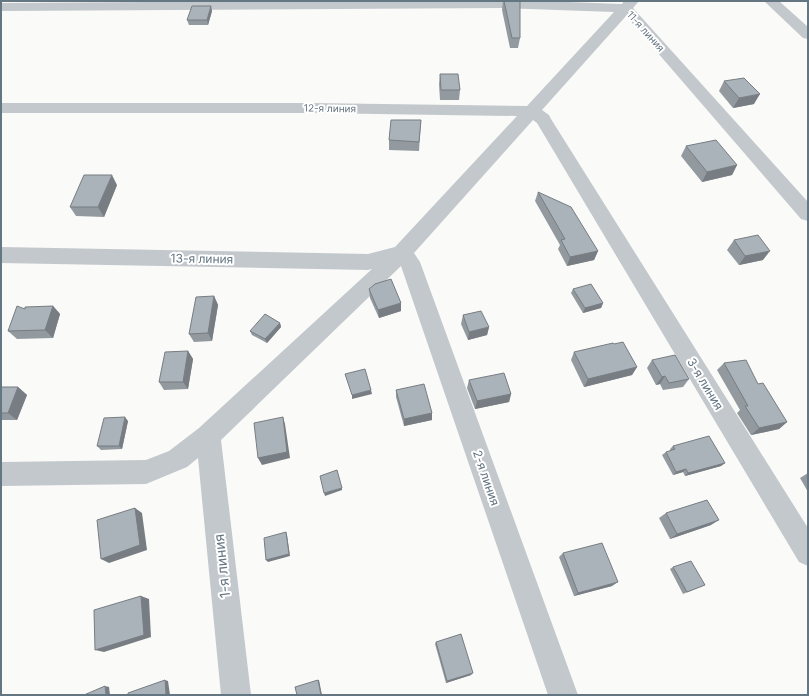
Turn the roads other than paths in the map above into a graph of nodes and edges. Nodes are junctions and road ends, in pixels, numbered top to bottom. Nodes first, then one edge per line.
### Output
1 (771, 1) edge
2 (629, 4) edge
3 (1, 7) edge
4 (808, 35) edge
5 (1, 108) edge
6 (531, 111) junction
7 (808, 214) edge
8 (1, 255) edge
9 (406, 257) junction
10 (208, 436) junction
11 (1, 474) edge
12 (808, 553) edge
13 (236, 695) edge
14 (563, 695) edge

1 - 4 street
2 - 3 street, 11-я линия
2 - 6 street
2 - 7 street, 11-я линия
5 - 6 street, 12-я линия
6 - 9 street
6 - 12 street, 3-я линия
8 - 9 street, 13-я линия
9 - 10 street
9 - 14 street, 2-я линия
10 - 11 street
10 - 13 street, 1-я линия

